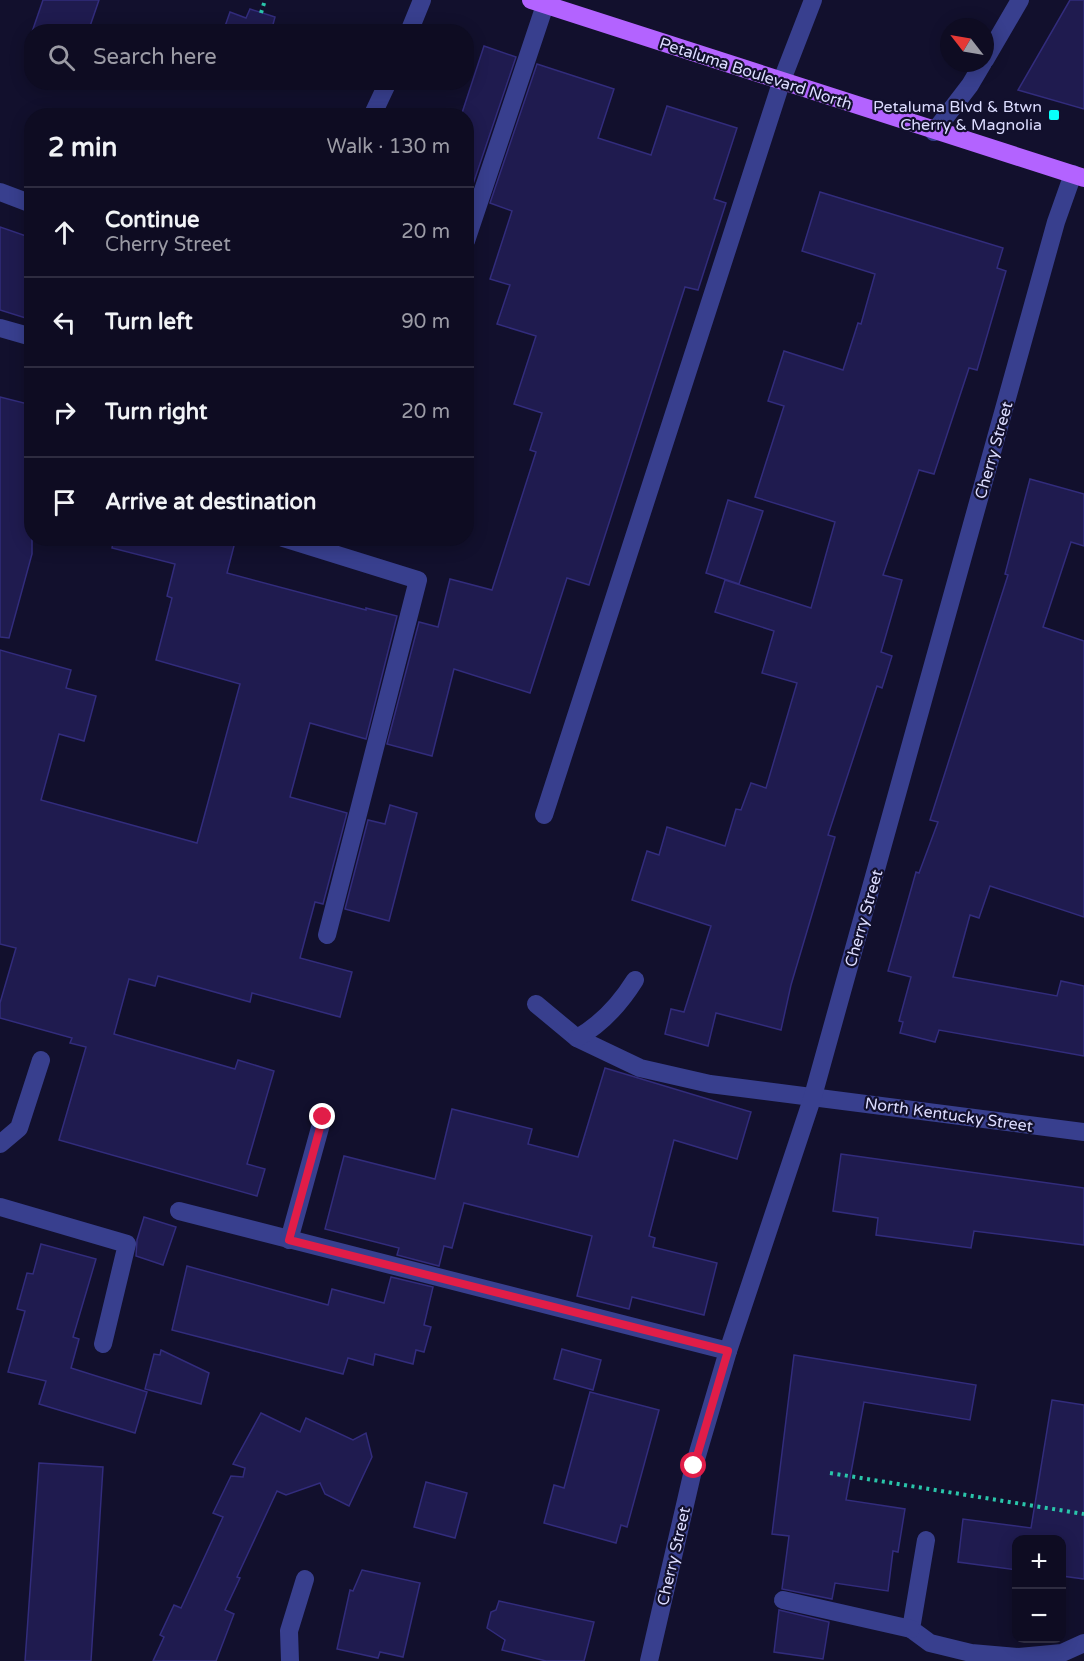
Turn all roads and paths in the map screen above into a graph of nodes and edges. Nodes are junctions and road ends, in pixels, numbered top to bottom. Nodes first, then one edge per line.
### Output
1 (265, 0) edge
2 (422, 0) edge
3 (813, 0) edge
4 (1020, 0) edge
5 (538, 2) edge
6 (261, 13) dead end
7 (412, 24) edge
8 (994, 44) edge
9 (978, 72) edge
10 (782, 80) junction
11 (384, 90) edge
12 (376, 108) edge
13 (934, 132) junction
14 (1078, 176) edge
15 (0, 192) edge
16 (24, 201) edge
17 (474, 214) edge
18 (0, 328) edge
19 (24, 335) edge
20 (309, 546) edge
21 (544, 815) dead end
22 (327, 935) dead end
23 (635, 980) dead end
24 (536, 1004) dead end
25 (577, 1038) junction
26 (41, 1060) dead end
27 (813, 1096) junction
28 (323, 1117) dead end
29 (1084, 1132) edge
30 (0, 1144) edge
31 (0, 1207) edge
32 (179, 1211) dead end
33 (289, 1240) junction
34 (103, 1344) dead end
35 (728, 1351) junction
36 (830, 1473) dead end
37 (1084, 1514) edge
38 (926, 1540) dead end
39 (305, 1579) dead end
40 (783, 1600) dead end
41 (911, 1629) junction
42 (1084, 1643) edge
43 (290, 1661) edge
44 (649, 1661) edge

1 - 6 path
2 - 7 street
3 - 10 street
4 - 8 street
5 - 10 main road, Petaluma Boulevard North
5 - 17 street
9 - 13 street
10 - 13 main road, Petaluma Boulevard North
10 - 21 street
11 - 12 street
13 - 14 main road, Petaluma Boulevard North
14 - 27 street, Cherry Street
15 - 16 street
18 - 19 street
20 - 22 street
23 - 25 street
24 - 25 street, North Kentucky Street
25 - 27 street, North Kentucky Street
26 - 30 street
27 - 29 street, North Kentucky Street
27 - 35 street, Cherry Street
28 - 33 street
31 - 34 street
32 - 33 street
33 - 35 street
35 - 44 street, Cherry Street
36 - 37 path
38 - 41 street
39 - 43 street
40 - 41 street
41 - 42 street

